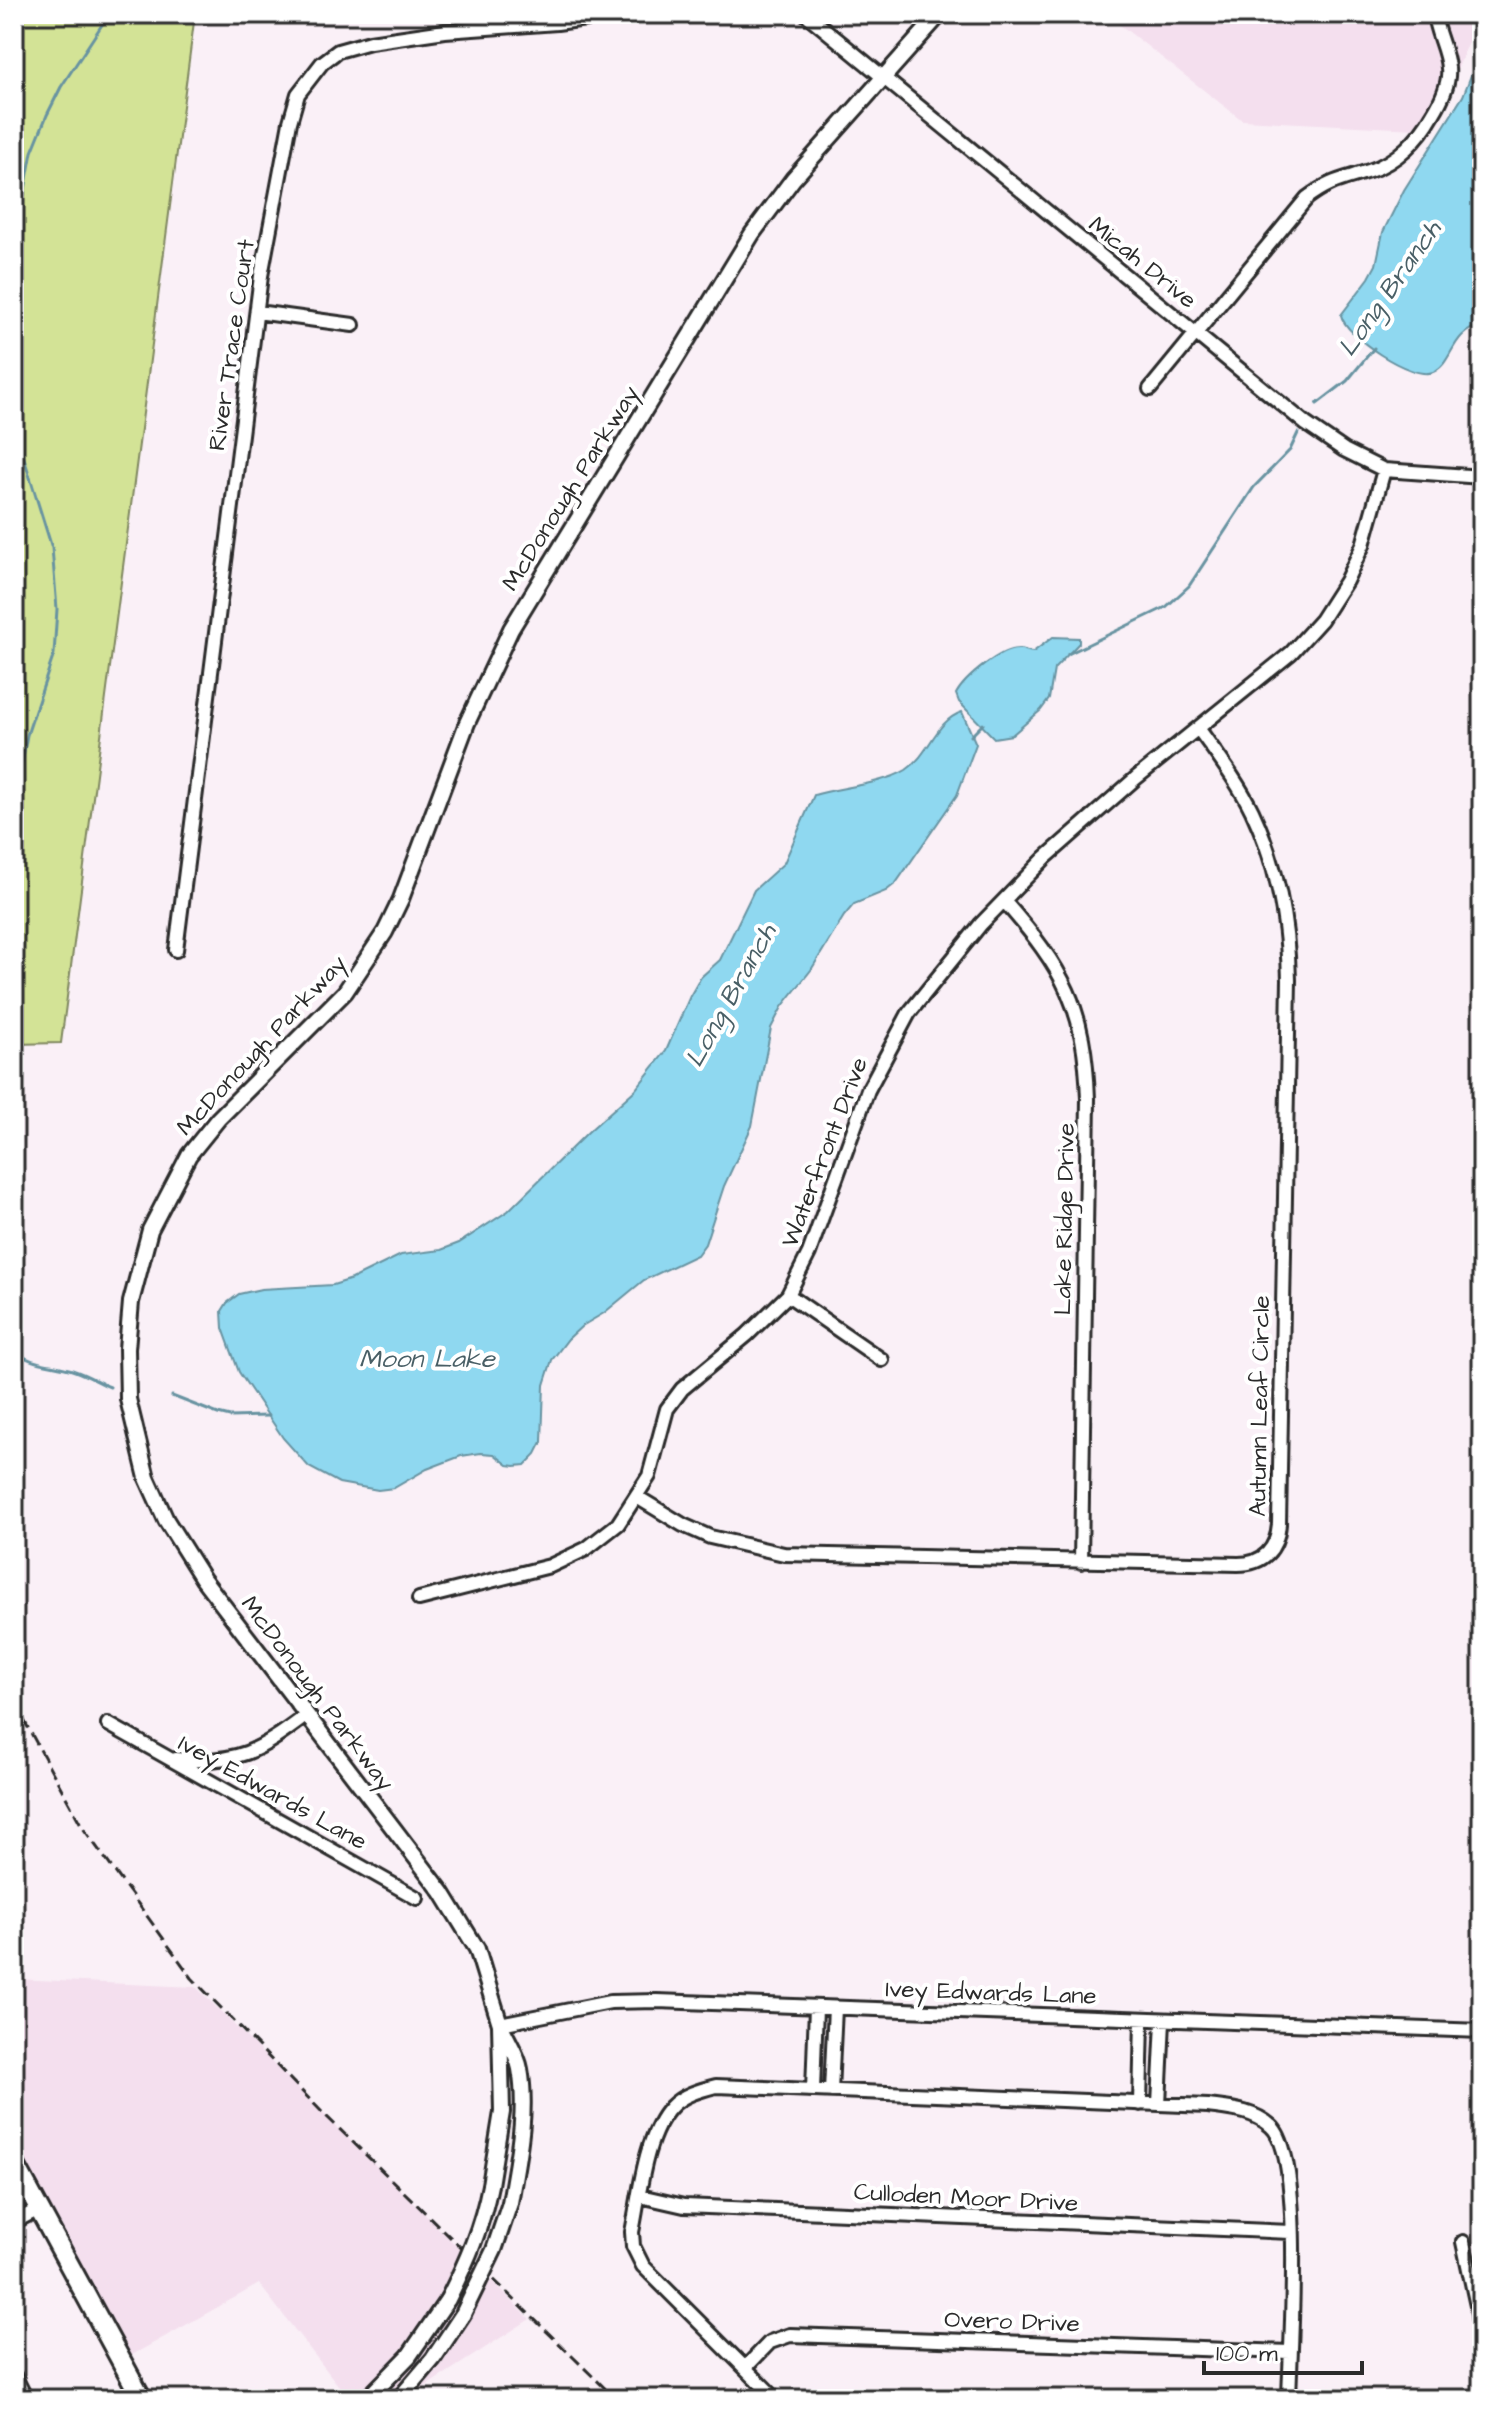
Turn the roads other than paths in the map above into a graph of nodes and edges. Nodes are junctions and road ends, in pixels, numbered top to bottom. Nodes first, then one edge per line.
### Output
1 (623, 14) edge
2 (806, 14) edge
3 (940, 14) edge
4 (1434, 14) edge
5 (883, 79) junction
6 (257, 312) junction
7 (353, 325) dead end
8 (1195, 335) junction
9 (1150, 389) dead end
10 (1384, 470) junction
11 (1482, 477) edge
12 (1198, 728) junction
13 (1004, 901) junction
14 (176, 950) dead end
15 (788, 1295) junction
16 (882, 1360) dead end
17 (637, 1497) junction
18 (1081, 1562) junction
19 (419, 1599) dead end
20 (307, 1715) junction
21 (108, 1724) dead end
22 (168, 1758) junction
23 (417, 1898) dead end
24 (816, 2007) junction
25 (835, 2008) junction
26 (1142, 2020) junction
27 (1163, 2021) junction
28 (500, 2024) junction
29 (1482, 2031) edge
30 (813, 2090) junction
31 (831, 2091) junction
32 (1140, 2104) junction
33 (1159, 2104) junction
34 (1284, 2119) dead end
35 (1272, 2127) junction
36 (14, 2163) edge
37 (640, 2196) junction
38 (39, 2209) junction
39 (14, 2222) edge
40 (1291, 2232) junction
41 (1463, 2242) dead end
42 (1480, 2305) edge
43 (1482, 2347) edge
44 (1290, 2352) junction
45 (745, 2368) junction
46 (14, 2375) edge
47 (23, 2393) dead end
48 (142, 2399) edge
49 (367, 2399) edge
50 (399, 2399) edge
51 (776, 2399) edge
52 (1289, 2399) edge

1 - 6 street, River Trace Court
2 - 5 street, Micah Drive
3 - 5 street, McDonough Parkway
4 - 8 street
5 - 8 street, Micah Drive
5 - 20 street, McDonough Parkway
6 - 7 street
6 - 14 street, River Trace Court
8 - 9 street
8 - 10 street, Micah Drive
10 - 11 street, Micah Drive
10 - 12 street, Waterfront Drive
12 - 13 street, Waterfront Drive
12 - 18 street, Autumn Leaf Circle
13 - 15 street, Waterfront Drive
13 - 18 street, Lake Ridge Drive
15 - 16 street
15 - 17 street, Waterfront Drive
17 - 18 street, Autumn Leaf Circle
17 - 19 street, Waterfront Drive
20 - 22 street
20 - 28 street, McDonough Parkway
21 - 22 street, Ivey Edwards Lane
22 - 23 street, Ivey Edwards Lane
24 - 25 street, Ivey Edwards Lane
24 - 28 street, Ivey Edwards Lane
24 - 30 street
25 - 26 street, Ivey Edwards Lane
25 - 31 street
26 - 27 street, Ivey Edwards Lane
26 - 32 street
27 - 29 street, Ivey Edwards Lane
27 - 33 street
28 - 49 street, McDonough Parkway, bridge
28 - 50 street, bridge
30 - 31 street
30 - 37 street
31 - 32 street
32 - 33 street
33 - 35 street
34 - 35 street
35 - 40 street
36 - 38 main road
37 - 40 street, Culloden Moor Drive
37 - 45 street
38 - 39 street
38 - 48 main road
40 - 44 street
41 - 42 street
42 - 43 street
44 - 45 street, Overo Drive
44 - 52 street
45 - 51 street
46 - 47 street

